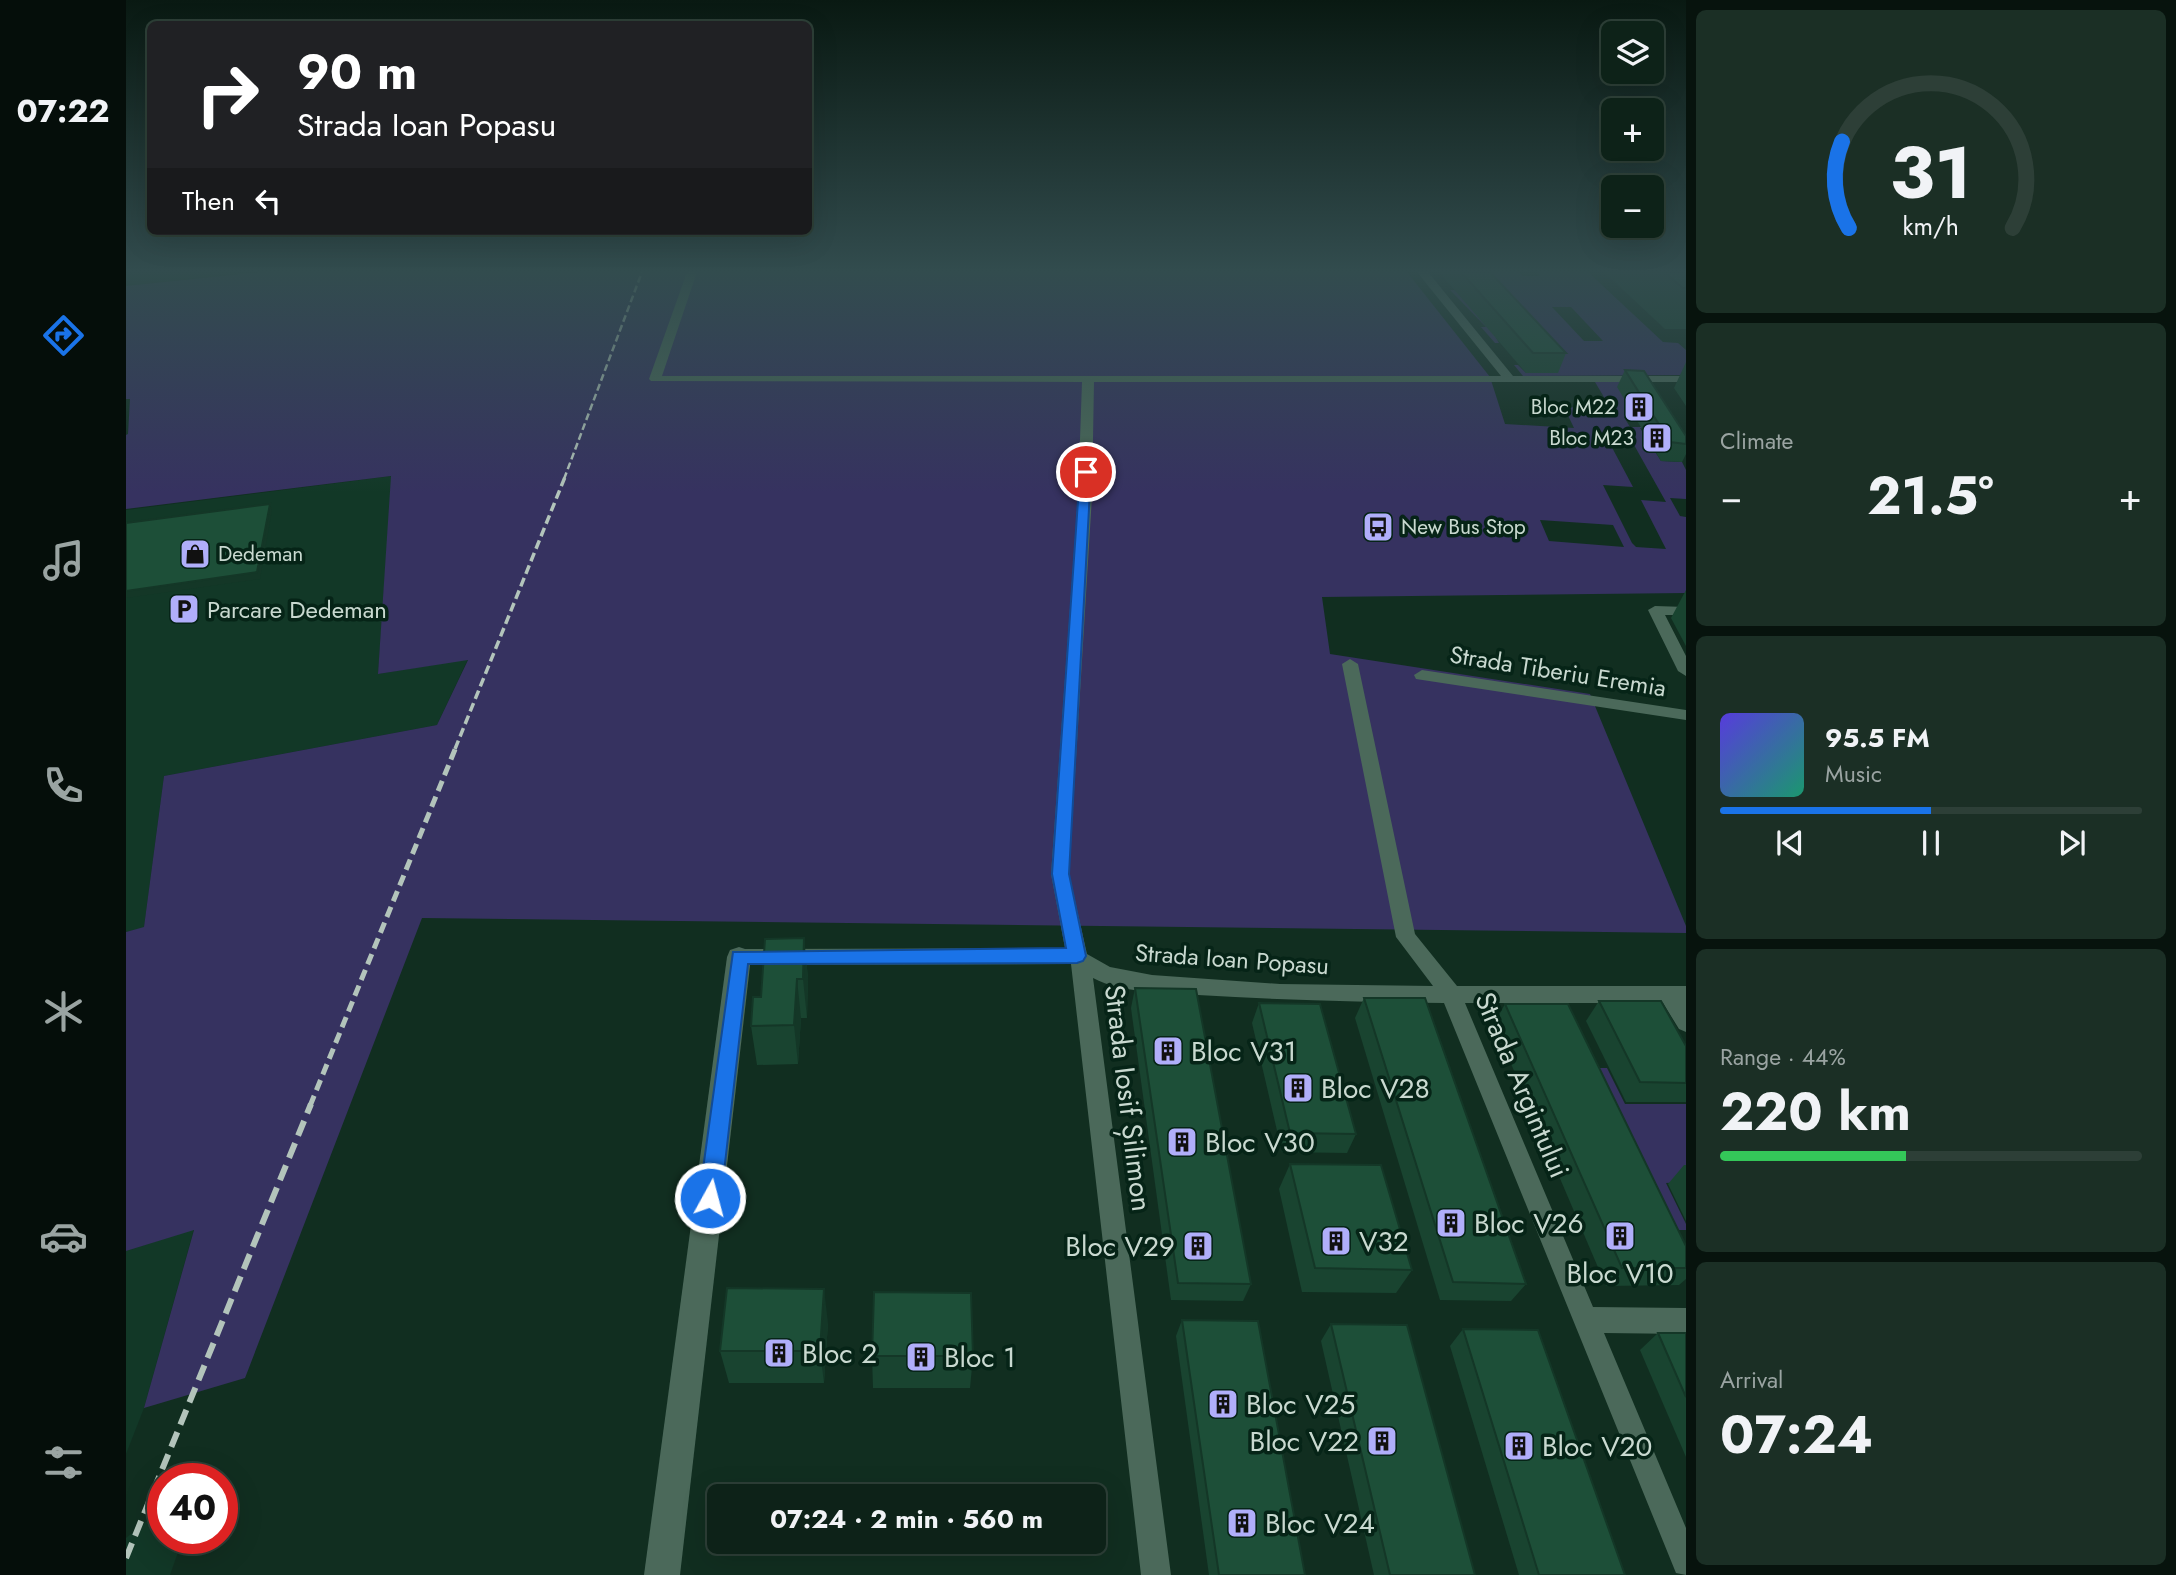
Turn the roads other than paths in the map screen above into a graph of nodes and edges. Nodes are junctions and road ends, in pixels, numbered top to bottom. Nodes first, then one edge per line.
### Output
1 (667, 346) edge
2 (1482, 346) edge
3 (1509, 378) junction
4 (1088, 379) junction
5 (1644, 379) junction
6 (1686, 379) edge
7 (1651, 391) edge
8 (1686, 611) edge
9 (1350, 664) dead end
10 (1686, 671) edge
11 (1422, 675) dead end
12 (1686, 715) edge
13 (739, 957) joint
14 (1079, 959) junction
15 (1450, 993) junction
16 (1678, 994) edge
17 (1686, 1023) edge
18 (1585, 1320) junction
19 (1686, 1321) edge
20 (1686, 1563) edge
21 (662, 1575) edge
22 (1156, 1575) edge

1 - 4 street
2 - 3 street
3 - 4 street
3 - 5 street
4 - 14 street, Strada Iosif Șilimon
5 - 6 street
5 - 7 street
8 - 10 street
9 - 15 street, Strada Argintului
11 - 12 street, Strada Tiberiu Eremia
13 - 14 street, Strada Ioan Popasu
13 - 21 street
14 - 15 street, Strada Ioan Popasu
14 - 22 street, Strada Iosif Șilimon
15 - 16 street, Strada Ioan Popasu
15 - 18 street, Strada Argintului
16 - 17 street
18 - 19 street
18 - 20 street, Strada Argintului

